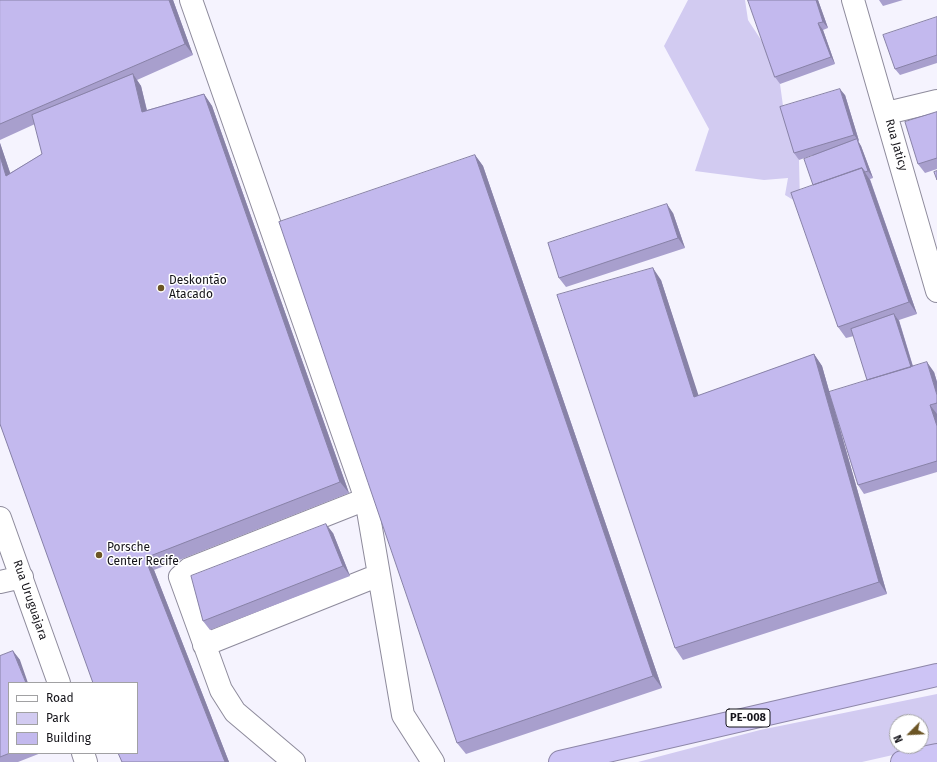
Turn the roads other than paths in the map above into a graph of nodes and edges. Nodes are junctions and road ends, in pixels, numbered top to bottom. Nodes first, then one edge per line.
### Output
1 (191, 0) edge
2 (853, 0) edge
3 (937, 101) edge
4 (887, 113) junction
5 (937, 291) edge
6 (366, 499) junction
7 (0, 518) edge
8 (379, 575) junction
9 (22, 577) junction
10 (0, 582) edge
11 (204, 645) junction
12 (937, 675) edge
13 (59, 682) edge
14 (937, 755) edge
15 (294, 762) edge
16 (433, 762) edge
17 (560, 762) edge
18 (902, 762) edge

1 - 6 street
2 - 4 street, Rua Jaticy
3 - 4 street
4 - 5 street, Rua Jaticy
6 - 8 street
6 - 11 street
7 - 9 street, Rua Uruguajara
8 - 11 street
8 - 16 street
9 - 10 street
9 - 13 street, Rua Uruguajara
11 - 15 street
12 - 17 highway, PE-008
14 - 18 highway

